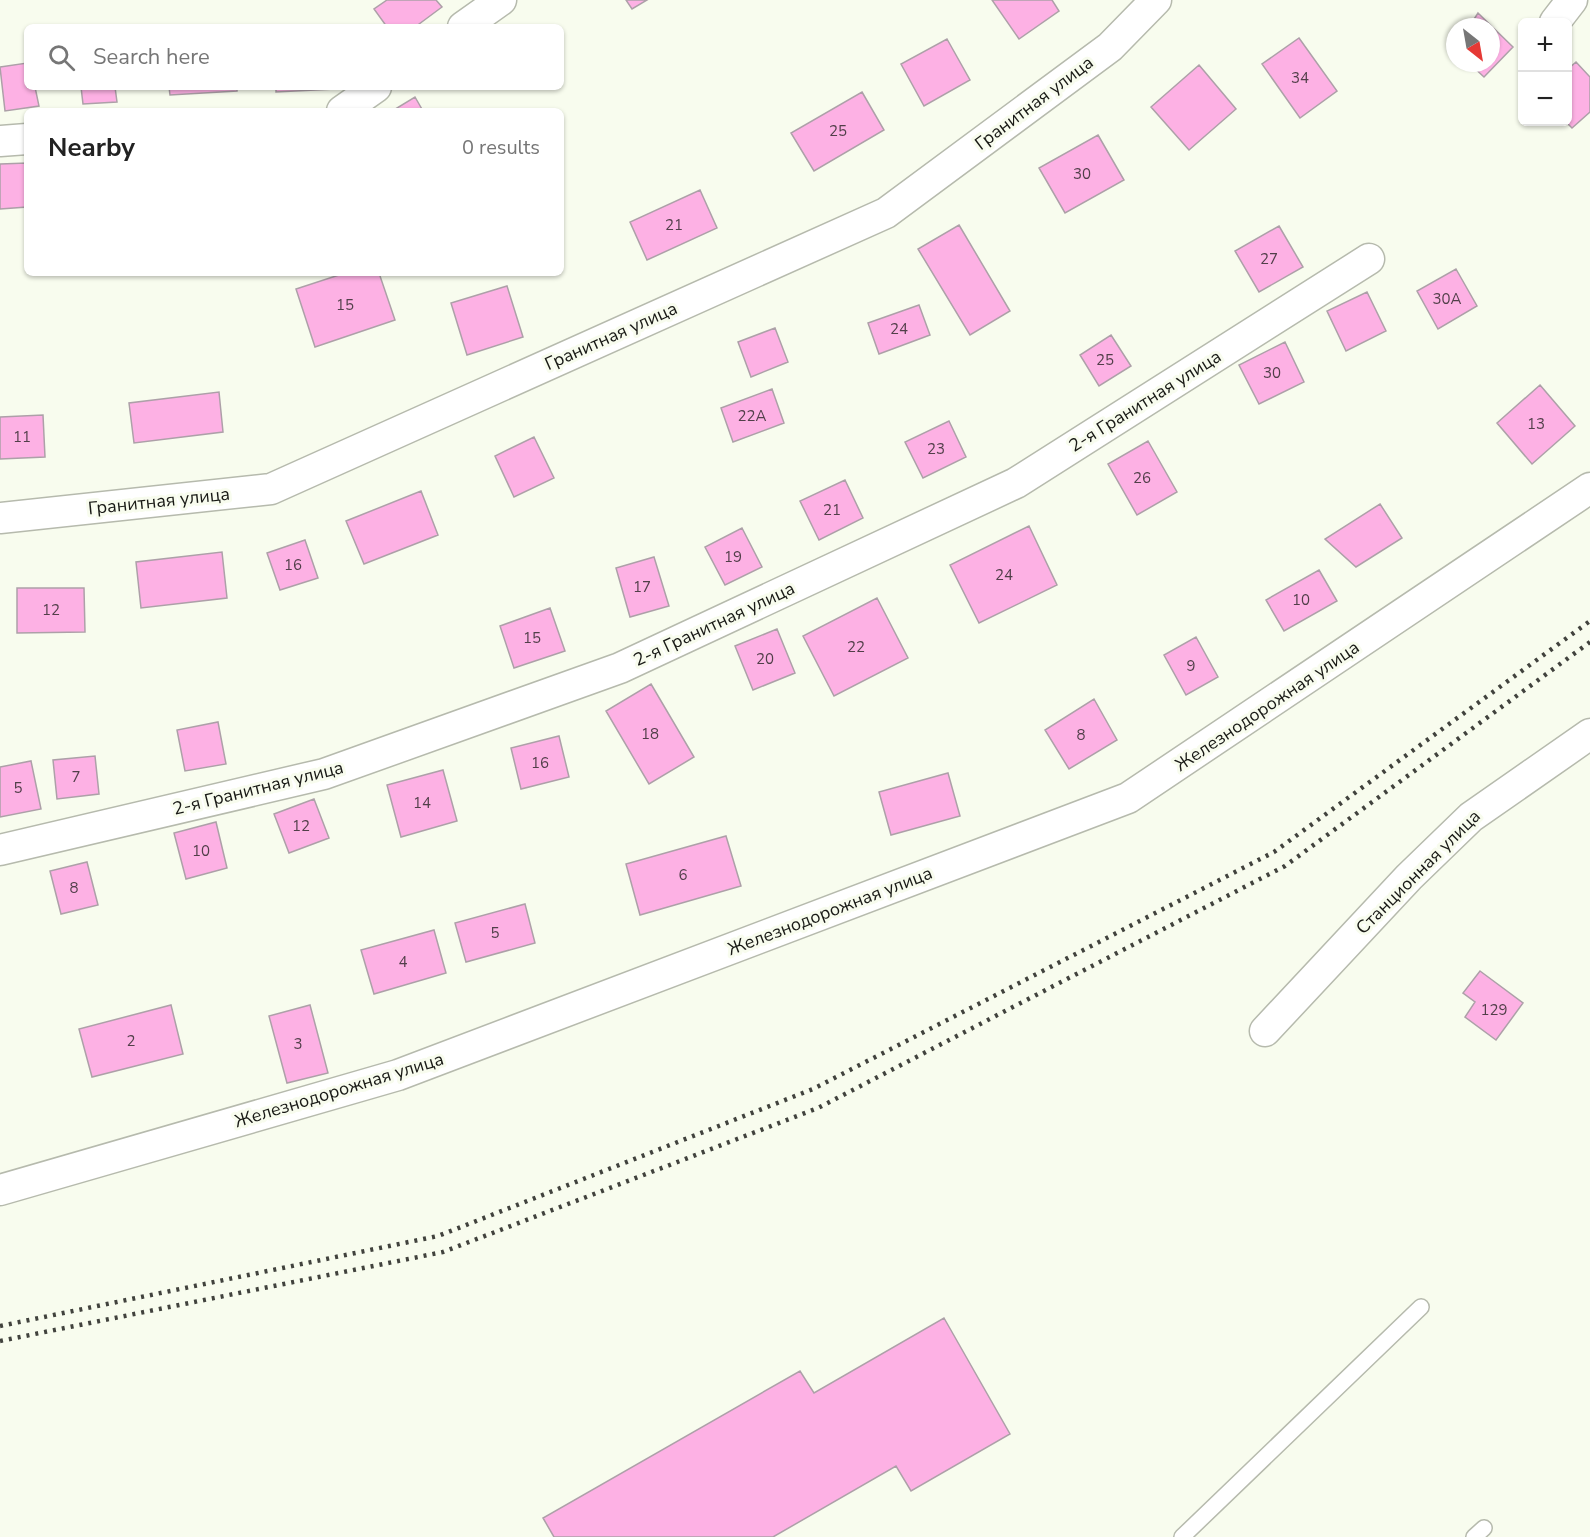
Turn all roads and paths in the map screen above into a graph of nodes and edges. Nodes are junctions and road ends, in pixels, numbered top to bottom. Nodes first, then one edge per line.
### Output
1 (501, 0) edge
2 (1156, 0) edge
3 (1572, 0) edge
4 (1559, 18) edge
5 (466, 24) edge
6 (372, 90) edge
7 (346, 108) edge
8 (24, 139) edge
9 (0, 141) edge
10 (1369, 259) dead end
11 (1590, 488) edge
12 (0, 518) edge
13 (1590, 734) edge
14 (0, 850) edge
15 (1265, 1032) dead end
16 (0, 1190) edge
17 (1421, 1307) dead end
18 (1182, 1537) edge

1 - 5 street
2 - 12 street, Гранитная улица
3 - 4 street
6 - 7 street
8 - 9 street
10 - 14 street, 2-я Гранитная улица
11 - 16 street, Железнодорожная улица
13 - 15 street, Станционная улица
17 - 18 lane

